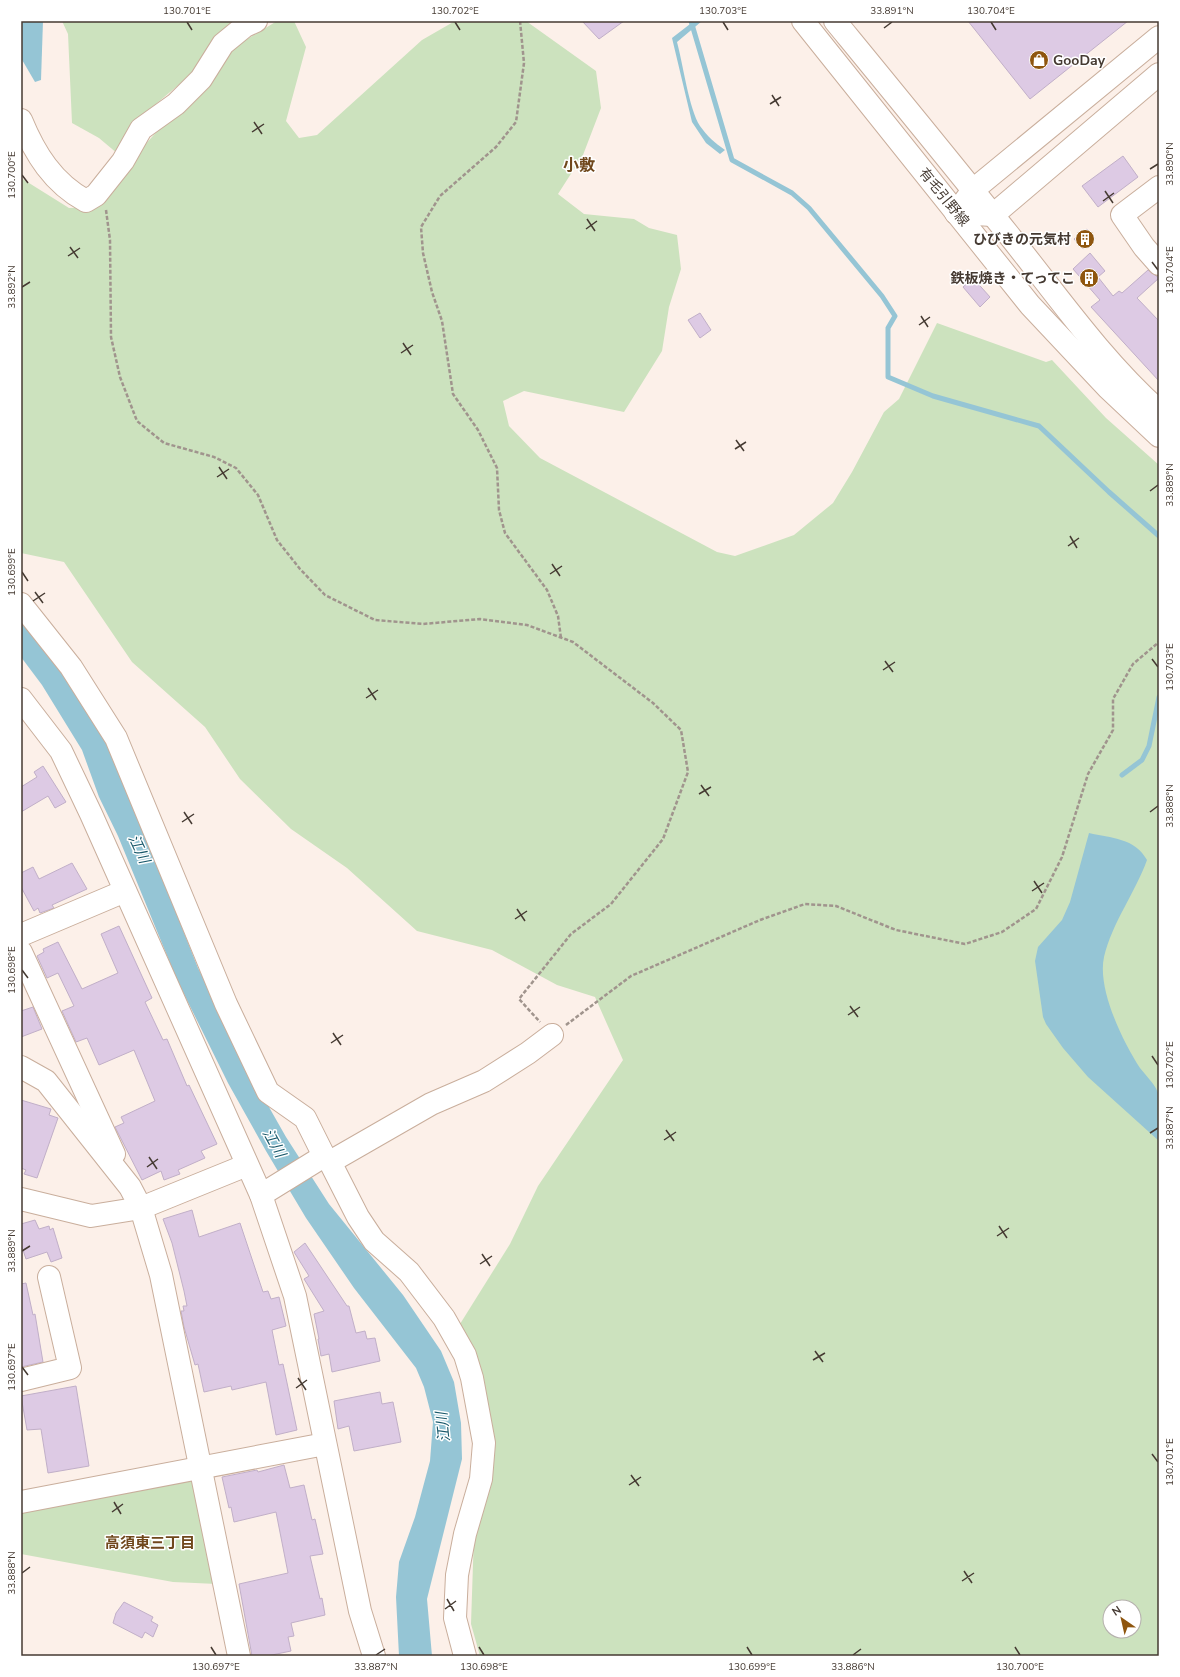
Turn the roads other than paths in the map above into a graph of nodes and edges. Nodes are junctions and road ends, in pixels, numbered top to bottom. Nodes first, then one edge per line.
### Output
1 (256, 21) edge
2 (803, 21) edge
3 (834, 21) edge
4 (1159, 37) edge
5 (1159, 74) edge
6 (21, 120) edge
7 (1159, 187) edge
8 (973, 190) junction
9 (956, 213) junction
10 (993, 215) junction
11 (1159, 264) edge
12 (1159, 411) edge
13 (1159, 436) edge
14 (21, 604) edge
15 (21, 699) edge
16 (124, 891) junction
17 (21, 935) edge
18 (21, 952) edge
19 (552, 1035) road end
20 (21, 1067) edge
21 (327, 1160) junction
22 (247, 1165) junction
23 (130, 1187) junction
24 (261, 1195) junction
25 (21, 1199) edge
26 (140, 1208) junction
27 (49, 1277) dead end
28 (21, 1380) edge
29 (325, 1444) junction
30 (201, 1467) junction
31 (21, 1502) edge
32 (239, 1656) edge
33 (374, 1656) edge
34 (465, 1656) edge

1 - 6 street
2 - 9 street, 有毛引野線
3 - 8 street, 有毛引野線
4 - 8 street
5 - 10 street
7 - 11 street
8 - 9 street
8 - 10 street, 有毛引野線
9 - 10 street
9 - 13 street, 有毛引野線
10 - 12 street, 有毛引野線
14 - 21 street
15 - 16 street
16 - 17 street
16 - 22 street
18 - 23 street
19 - 21 street
20 - 23 street
21 - 24 street
21 - 34 street
22 - 24 street
22 - 26 street
23 - 26 street
24 - 29 street
25 - 26 street
26 - 30 street
27 - 28 street
29 - 30 street
29 - 33 street
30 - 31 street
30 - 32 street

